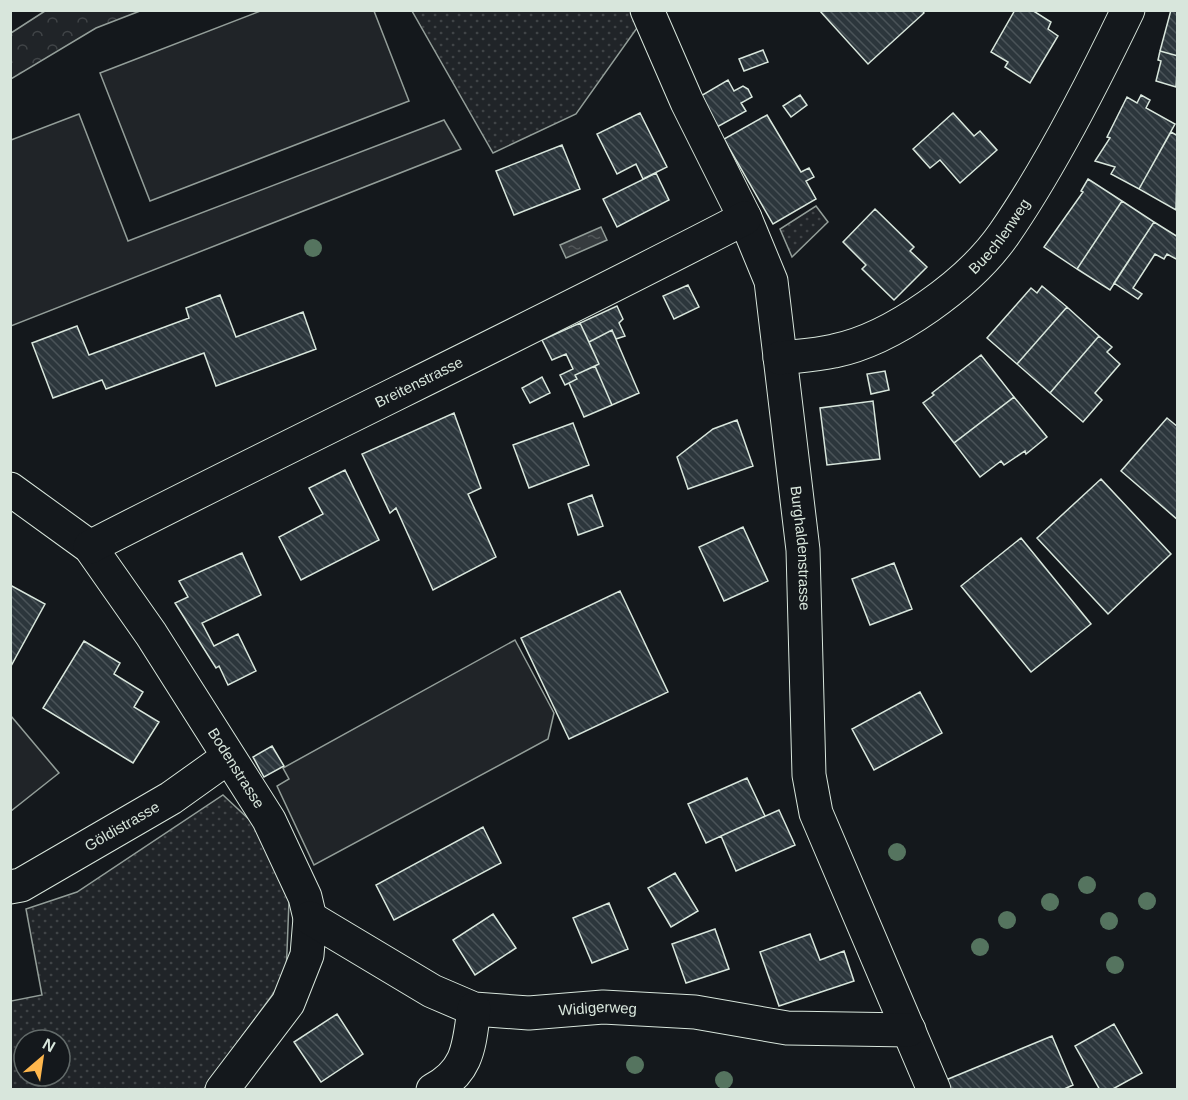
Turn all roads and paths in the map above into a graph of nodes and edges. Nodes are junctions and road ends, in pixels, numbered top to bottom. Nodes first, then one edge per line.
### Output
1 (647, 10) edge
2 (1128, 10) edge
3 (745, 218) junction
4 (780, 358) junction
5 (10, 489) edge
6 (90, 547) junction
7 (227, 758) junction
8 (10, 887) edge
9 (310, 918) junction
10 (474, 1009) junction
11 (909, 1030) junction
12 (222, 1089) edge
13 (433, 1089) edge
14 (934, 1089) edge

1 - 3 street, Burghaldenstrasse
2 - 4 street, Buechlenweg
3 - 4 street, Burghaldenstrasse
3 - 6 street, Breitenstrasse
4 - 11 street, Burghaldenstrasse
5 - 6 street, Bodenstrasse
6 - 7 street, Bodenstrasse
7 - 8 street, Göldistrasse
7 - 9 street, Bodenstrasse
9 - 10 street, Widigerweg
9 - 12 street, Bodenstrasse
10 - 11 street, Widigerweg
10 - 13 street
11 - 14 street, Burghaldenstrasse

